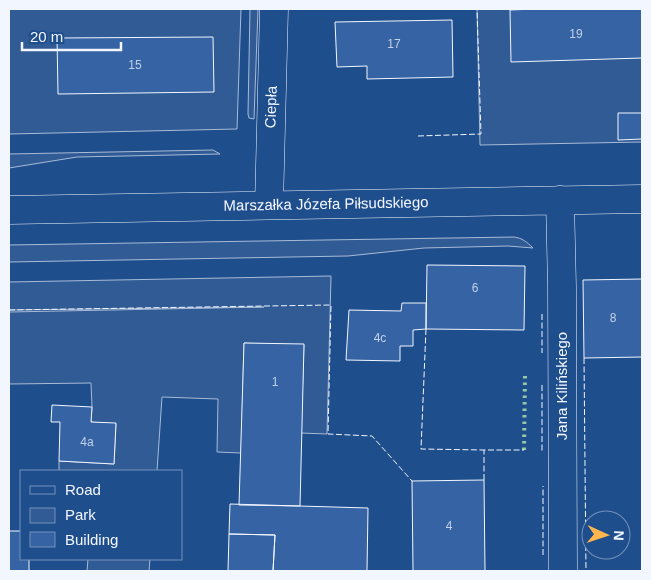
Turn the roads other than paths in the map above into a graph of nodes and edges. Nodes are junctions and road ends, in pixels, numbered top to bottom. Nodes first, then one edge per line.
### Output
1 (274, 9) edge
2 (642, 199) edge
3 (560, 200) junction
4 (269, 205) junction
5 (9, 210) edge
6 (563, 571) edge

1 - 4 street, Ciepła
2 - 3 street, Marszałka Józefa Piłsudskiego
3 - 4 street, Marszałka Józefa Piłsudskiego
3 - 6 street, Jana Kilińskiego
4 - 5 street, Marszałka Józefa Piłsudskiego

